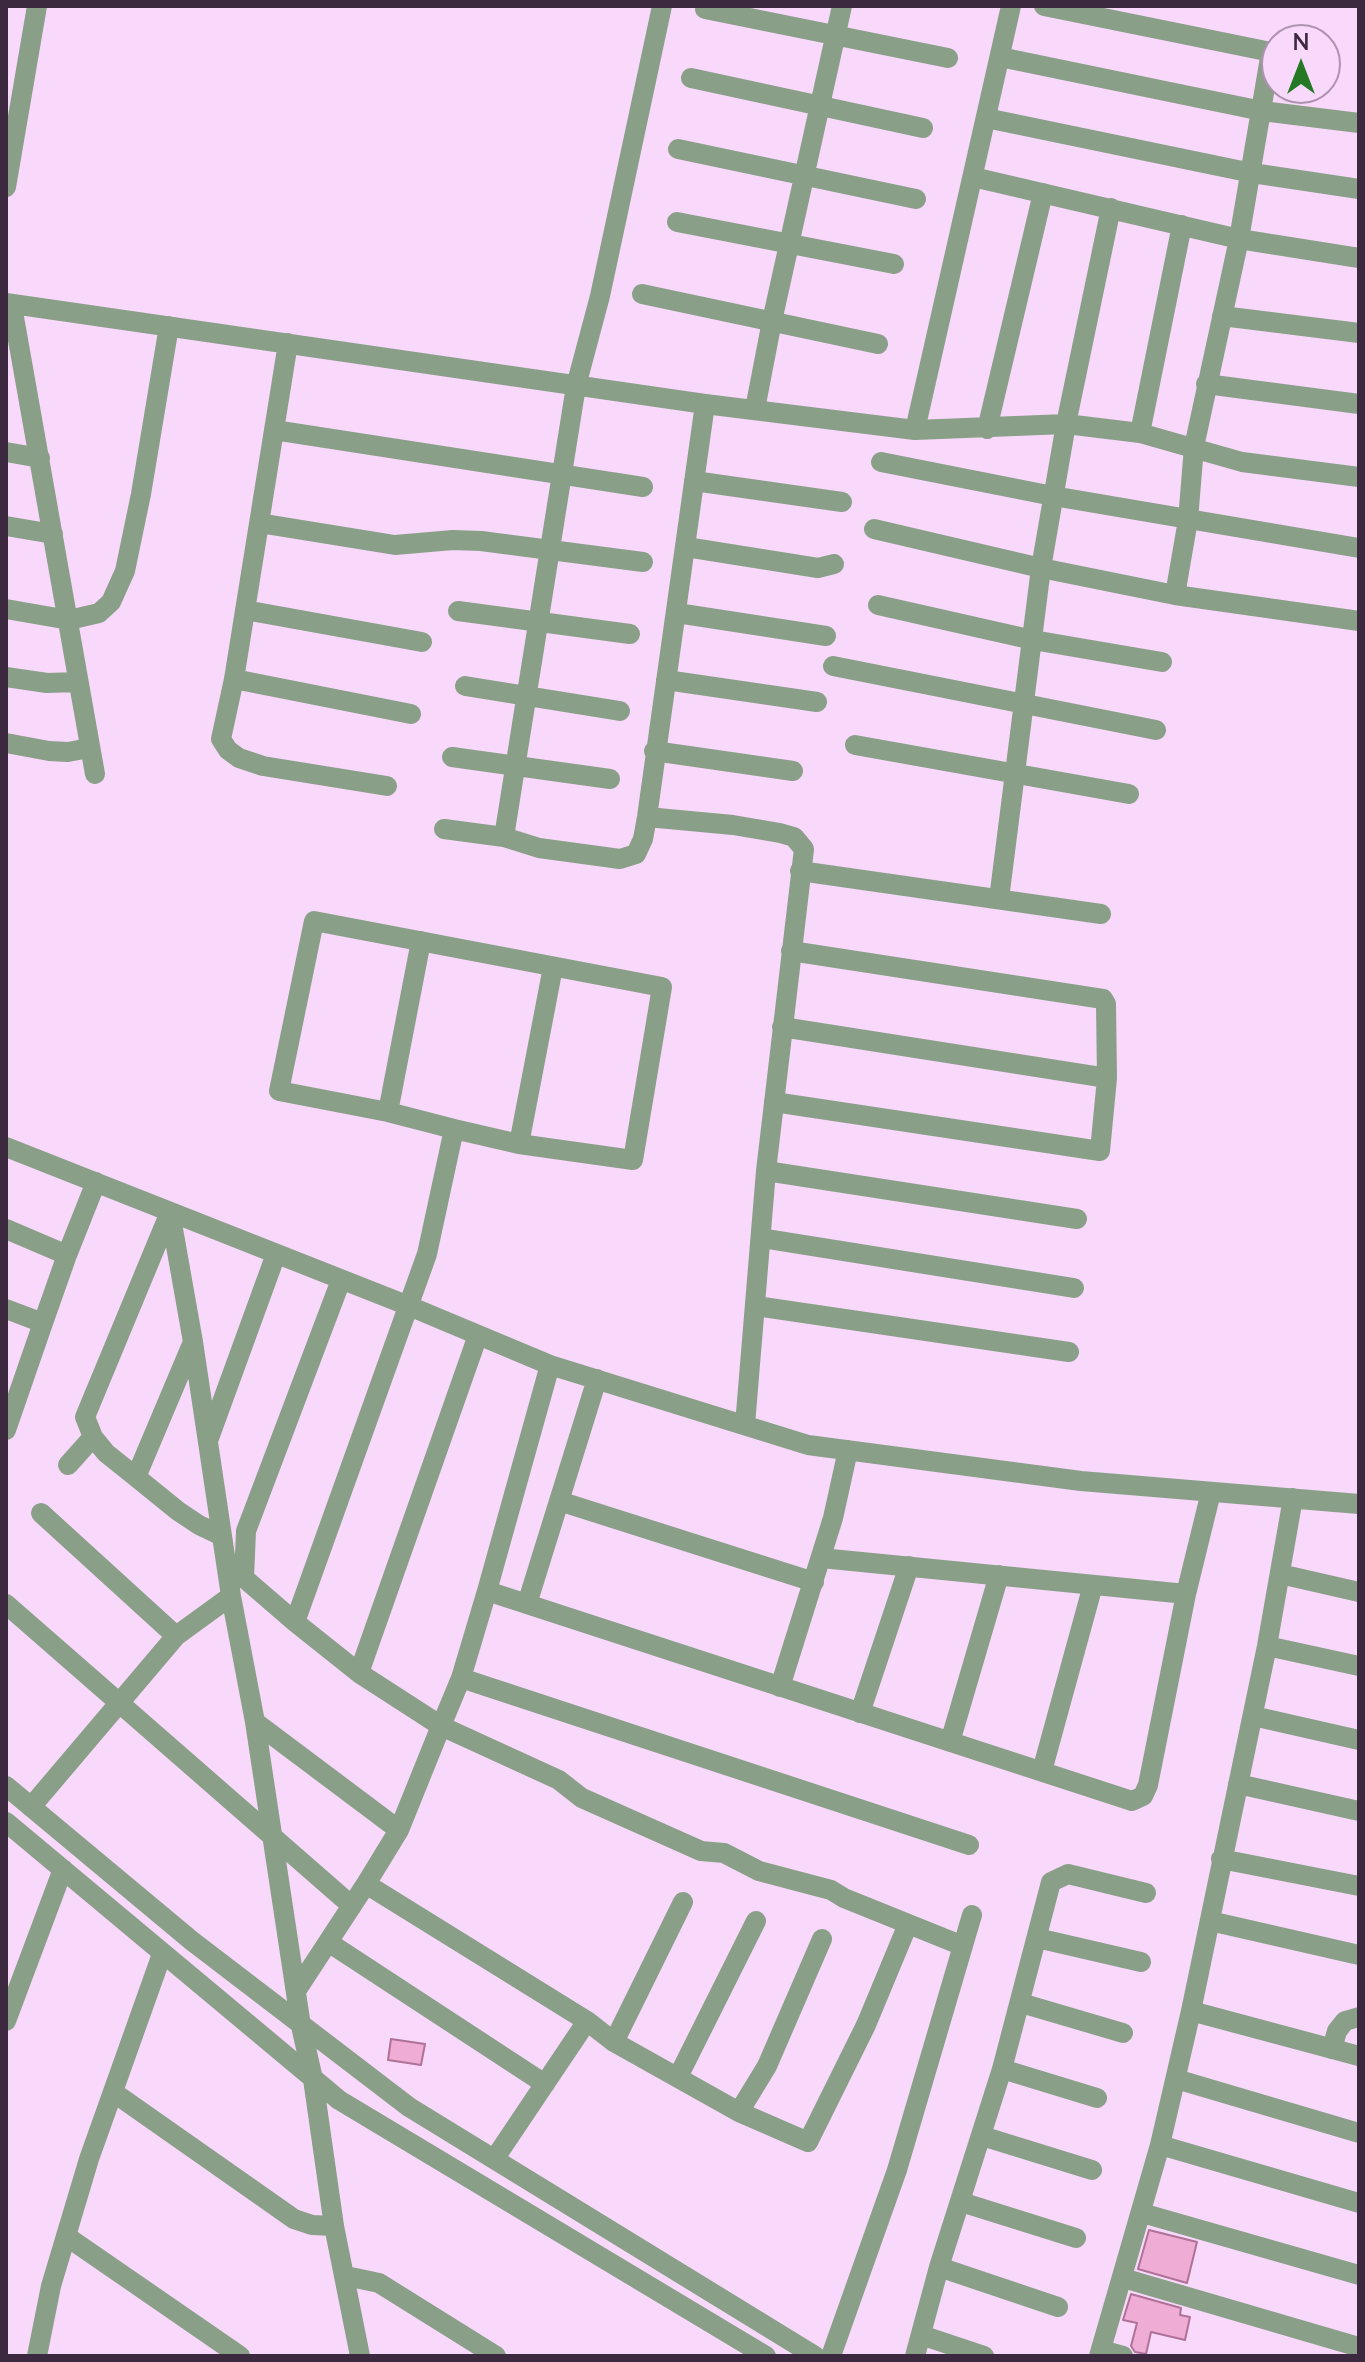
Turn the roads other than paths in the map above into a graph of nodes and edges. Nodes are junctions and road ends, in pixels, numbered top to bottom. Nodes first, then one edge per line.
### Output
1 (37, 6) edge
2 (662, 6) edge
3 (842, 6) edge
4 (1011, 6) edge
5 (1044, 6) edge
6 (705, 9) dead end
7 (836, 36) junction
8 (1000, 57) junction
9 (948, 58) dead end
10 (691, 78) dead end
11 (819, 107) junction
12 (1262, 111) junction
13 (986, 118) junction
14 (1359, 123) edge
15 (923, 128) dead end
16 (678, 149) dead end
17 (1252, 173) junction
18 (805, 174) junction
19 (973, 177) junction
20 (6, 187) edge
21 (1359, 189) edge
22 (1043, 193) junction
23 (916, 199) dead end
24 (1111, 208) junction
25 (677, 222) dead end
26 (1182, 225) junction
27 (1239, 239) junction
28 (789, 244) junction
29 (1359, 258) edge
30 (894, 264) dead end
31 (642, 294) dead end
32 (9, 305) edge
33 (1222, 316) junction
34 (772, 321) junction
35 (169, 326) junction
36 (1359, 333) edge
37 (288, 343) junction
38 (878, 344) dead end
39 (1206, 384) junction
40 (576, 386) junction
41 (705, 404) junction
42 (1359, 404) edge
43 (755, 409) junction
44 (1066, 424) junction
45 (987, 429) junction
46 (274, 430) junction
47 (915, 430) junction
48 (1140, 433) junction
49 (1194, 447) junction
50 (6, 452) edge
51 (40, 458) junction
52 (881, 462) dead end
53 (561, 475) junction
54 (1359, 477) edge
55 (694, 481) junction
56 (643, 487) dead end
57 (1053, 496) junction
58 (842, 502) dead end
59 (1188, 520) junction
60 (259, 523) junction
61 (6, 526) edge
62 (874, 529) dead end
63 (53, 534) junction
64 (686, 547) junction
65 (1359, 548) edge
66 (550, 551) junction
67 (643, 562) dead end
68 (834, 564) dead end
69 (1041, 568) junction
70 (1175, 595) junction
71 (878, 605) dead end
72 (6, 609) edge
73 (245, 610) junction
74 (458, 611) dead end
75 (677, 613) junction
76 (69, 620) junction
77 (1359, 621) edge
78 (539, 623) junction
79 (630, 634) dead end
80 (826, 636) dead end
81 (1033, 640) junction
82 (422, 642) dead end
83 (1162, 662) dead end
84 (833, 666) dead end
85 (6, 677) edge
86 (234, 679) junction
87 (666, 680) junction
88 (78, 682) junction
89 (465, 686) dead end
90 (526, 696) junction
91 (817, 702) dead end
92 (1025, 706) junction
93 (620, 711) dead end
94 (411, 714) dead end
95 (1156, 730) dead end
96 (6, 743) edge
97 (855, 745) dead end
98 (89, 748) junction
99 (654, 751) junction
100 (452, 757) dead end
101 (513, 765) junction
102 (793, 771) dead end
103 (95, 774) dead end
104 (1015, 775) junction
105 (610, 779) dead end
106 (387, 786) dead end
107 (1129, 794) dead end
108 (647, 817) junction
109 (444, 829) dead end
110 (504, 837) junction
111 (800, 871) junction
112 (999, 899) junction
113 (1101, 914) dead end
114 (421, 941) junction
115 (791, 951) junction
116 (553, 967) junction
117 (782, 1027) junction
118 (1107, 1078) junction
119 (774, 1102) junction
120 (388, 1112) junction
121 (454, 1129) junction
122 (519, 1144) junction
123 (6, 1147) edge
124 (766, 1171) junction
125 (96, 1182) junction
126 (170, 1212) junction
127 (1077, 1219) dead end
128 (6, 1229) edge
129 (761, 1238) junction
130 (276, 1254) junction
131 (67, 1255) junction
132 (341, 1280) junction
133 (1074, 1288) dead end
134 (409, 1306) junction
135 (756, 1306) junction
136 (6, 1309) edge
137 (43, 1323) junction
138 (478, 1335) junction
139 (193, 1342) junction
140 (1069, 1352) dead end
141 (550, 1365) junction
142 (597, 1379) junction
143 (14, 1386) edge
144 (745, 1425) junction
145 (6, 1430) edge
146 (93, 1437) junction
147 (208, 1440) junction
148 (848, 1450) junction
149 (68, 1465) dead end
150 (136, 1477) junction
151 (1211, 1492) junction
152 (1293, 1498) junction
153 (559, 1501) junction
154 (1359, 1504) edge
155 (41, 1513) dead end
156 (222, 1536) junction
157 (821, 1558) junction
158 (909, 1566) junction
159 (1280, 1574) junction
160 (999, 1575) junction
161 (814, 1582) junction
162 (1093, 1585) junction
163 (487, 1591) junction
164 (1359, 1592) edge
165 (1186, 1594) junction
166 (231, 1596) junction
167 (6, 1604) edge
168 (527, 1604) junction
169 (295, 1622) junction
170 (176, 1636) junction
171 (1267, 1646) junction
172 (1359, 1666) edge
173 (359, 1673) junction
174 (461, 1678) junction
175 (780, 1687) junction
176 (118, 1701) junction
177 (860, 1713) junction
178 (1253, 1716) junction
179 (255, 1722) junction
180 (441, 1726) junction
181 (1359, 1740) edge
182 (950, 1742) junction
183 (1042, 1771) junction
184 (1238, 1784) junction
185 (6, 1786) edge
186 (31, 1807) junction
187 (1359, 1811) edge
188 (6, 1822) edge
189 (399, 1830) junction
190 (273, 1837) junction
191 (969, 1845) dead end
192 (1221, 1859) junction
193 (63, 1869) junction
194 (366, 1884) junction
195 (1359, 1886) edge
196 (1146, 1893) dead end
197 (683, 1902) dead end
198 (352, 1906) junction
199 (972, 1915) dead end
200 (756, 1921) dead end
201 (1210, 1921) junction
202 (908, 1924) junction
203 (1037, 1938) junction
204 (822, 1939) dead end
205 (328, 1942) junction
206 (963, 1946) junction
207 (162, 1954) junction
208 (1359, 1955) edge
209 (1141, 1962) dead end
210 (15, 1965) edge
211 (296, 1991) junction
212 (1021, 2003) junction
213 (1191, 2011) junction
214 (1359, 2017) edge
215 (6, 2021) edge
216 (587, 2021) junction
217 (301, 2026) junction
218 (1123, 2033) dead end
219 (614, 2042) junction
220 (1332, 2049) junction
221 (1359, 2056) edge
222 (1002, 2069) junction
223 (678, 2077) junction
224 (313, 2079) junction
225 (1176, 2079) junction
226 (545, 2084) junction
227 (113, 2092) junction
228 (1097, 2098) dead end
229 (739, 2112) junction
230 (1359, 2133) edge
231 (982, 2136) junction
232 (1160, 2145) junction
233 (495, 2158) junction
234 (1092, 2170) dead end
235 (961, 2202) junction
236 (1359, 2203) edge
237 (1142, 2213) junction
238 (334, 2226) junction
239 (66, 2236) junction
240 (1076, 2238) dead end
241 (939, 2267) junction
242 (1359, 2275) edge
243 (346, 2276) junction
244 (1123, 2278) junction
245 (1058, 2307) dead end
246 (921, 2335) junction
247 (1359, 2347) edge
248 (1100, 2353) edge
249 (37, 2356) edge
250 (240, 2356) edge
251 (360, 2356) edge
252 (496, 2356) edge
253 (766, 2356) edge
254 (815, 2356) edge
255 (831, 2356) edge
256 (915, 2356) edge
257 (984, 2356) edge
258 (1123, 2356) edge

1 - 20 street
2 - 40 street
3 - 7 street
4 - 8 street
5 - 12 street
6 - 7 street
7 - 9 street
7 - 11 street
8 - 12 street
8 - 13 street
10 - 11 street
11 - 15 street
11 - 18 street
12 - 14 street
12 - 17 street
13 - 17 street
13 - 19 street
16 - 18 street
17 - 21 street
17 - 27 street
18 - 23 street
18 - 28 street
19 - 22 street
19 - 47 street
22 - 24 street
22 - 45 street
24 - 26 street
24 - 44 street
25 - 28 street
26 - 27 street
26 - 48 street
27 - 29 street
27 - 33 street
28 - 30 street
28 - 34 street
31 - 34 street
32 - 35 street
32 - 51 street
33 - 36 street
33 - 39 street
34 - 38 street
34 - 43 street
35 - 37 street
35 - 76 street
37 - 40 street
37 - 46 street
39 - 42 street
39 - 49 street
40 - 41 street
40 - 53 street
41 - 43 street
41 - 55 street
43 - 47 street
44 - 45 street
44 - 48 street
44 - 57 street
45 - 47 street
46 - 53 street
46 - 60 street
48 - 49 street
49 - 54 street
49 - 59 street
50 - 51 street
51 - 63 street
52 - 57 street
53 - 56 street
53 - 66 street
55 - 58 street
55 - 64 street
57 - 59 street
57 - 69 street
59 - 65 street
59 - 70 street
60 - 66 street
60 - 73 street
61 - 63 street
62 - 69 street
63 - 76 street
64 - 68 street
64 - 75 street
66 - 67 street
66 - 78 street
69 - 70 street
69 - 81 street
70 - 77 street
71 - 81 street
72 - 76 street
73 - 82 street
73 - 86 street
74 - 78 street
75 - 80 street
75 - 87 street
76 - 88 street
78 - 79 street
78 - 90 street
81 - 83 street
81 - 92 street
84 - 92 street
85 - 88 street
86 - 94 street
86 - 106 street
87 - 91 street
87 - 99 street
88 - 98 street
89 - 90 street
90 - 93 street
90 - 101 street
92 - 95 street
92 - 104 street
96 - 98 street
97 - 104 street
98 - 103 street
99 - 102 street
99 - 108 street
100 - 101 street
101 - 105 street
101 - 110 street
104 - 107 street
104 - 112 street
108 - 110 street
108 - 111 street
109 - 110 street
111 - 112 street
111 - 115 street
112 - 113 street
114 - 116 street
114 - 120 street
114 - 120 street
115 - 117 street
115 - 118 street
116 - 122 street
116 - 122 street
117 - 118 street
117 - 119 street
118 - 119 street
119 - 124 street
120 - 121 street
121 - 122 street
121 - 134 street
123 - 125 street
124 - 127 street
124 - 129 street
125 - 126 street
125 - 131 street
126 - 130 street
126 - 139 street
126 - 146 street
128 - 131 street
129 - 133 street
129 - 135 street
130 - 132 street
130 - 147 street
131 - 137 street
132 - 134 street
132 - 169 street
134 - 138 street
134 - 169 street
135 - 140 street
135 - 144 street
136 - 137 street
137 - 143 street
138 - 141 street
138 - 173 street
139 - 147 street
139 - 150 street
141 - 142 street
141 - 163 street
142 - 144 street
142 - 153 street
143 - 145 street
144 - 148 street
146 - 149 street
146 - 150 street
147 - 156 street
148 - 151 street
148 - 157 street
150 - 156 street
151 - 152 street
151 - 165 street
152 - 154 street
152 - 159 street
153 - 161 street
153 - 168 street
155 - 170 street
156 - 166 street
157 - 158 street
157 - 161 street
158 - 160 street
158 - 177 street
159 - 164 street
159 - 171 street
160 - 162 street
160 - 182 street
161 - 175 street
162 - 165 street
162 - 183 street
163 - 168 street
163 - 174 street
165 - 183 street
166 - 170 street
166 - 179 street
167 - 176 street
168 - 175 street
169 - 173 street
170 - 176 street
171 - 172 street
171 - 178 street
173 - 180 street
174 - 180 street
174 - 191 street
175 - 177 street
176 - 186 street
176 - 190 street
177 - 182 street
178 - 181 street
178 - 184 street
179 - 189 street
179 - 190 street
180 - 189 street
180 - 202 street
182 - 183 street
184 - 187 street
184 - 192 street
185 - 186 street
186 - 217 street
188 - 193 street
189 - 194 street
190 - 198 street
190 - 211 street
192 - 195 street
192 - 201 street
193 - 207 street
193 - 210 street
194 - 198 street
194 - 216 street
196 - 203 street
197 - 219 street
198 - 205 street
199 - 206 street
200 - 223 street
201 - 208 street
201 - 213 street
202 - 206 street
202 - 229 street
203 - 209 street
203 - 212 street
204 - 229 street
205 - 211 street
205 - 226 street
206 - 255 street
207 - 224 street
207 - 227 street
210 - 215 street
211 - 217 street
212 - 218 street
212 - 222 street
213 - 220 street
213 - 225 street
214 - 220 street
216 - 219 street
216 - 226 street
217 - 224 street
217 - 233 street
219 - 223 street
220 - 221 street
222 - 228 street
222 - 231 street
223 - 229 street
224 - 238 street
224 - 253 street
225 - 230 street
225 - 232 street
226 - 233 street
227 - 238 street
227 - 239 street
231 - 234 street
231 - 235 street
232 - 236 street
232 - 237 street
233 - 254 street
235 - 240 street
235 - 241 street
237 - 242 street
237 - 244 street
238 - 243 street
239 - 249 street
239 - 250 street
241 - 245 street
241 - 246 street
243 - 251 street
243 - 252 street
244 - 247 street
244 - 248 street
246 - 256 street
246 - 257 street
248 - 258 street

